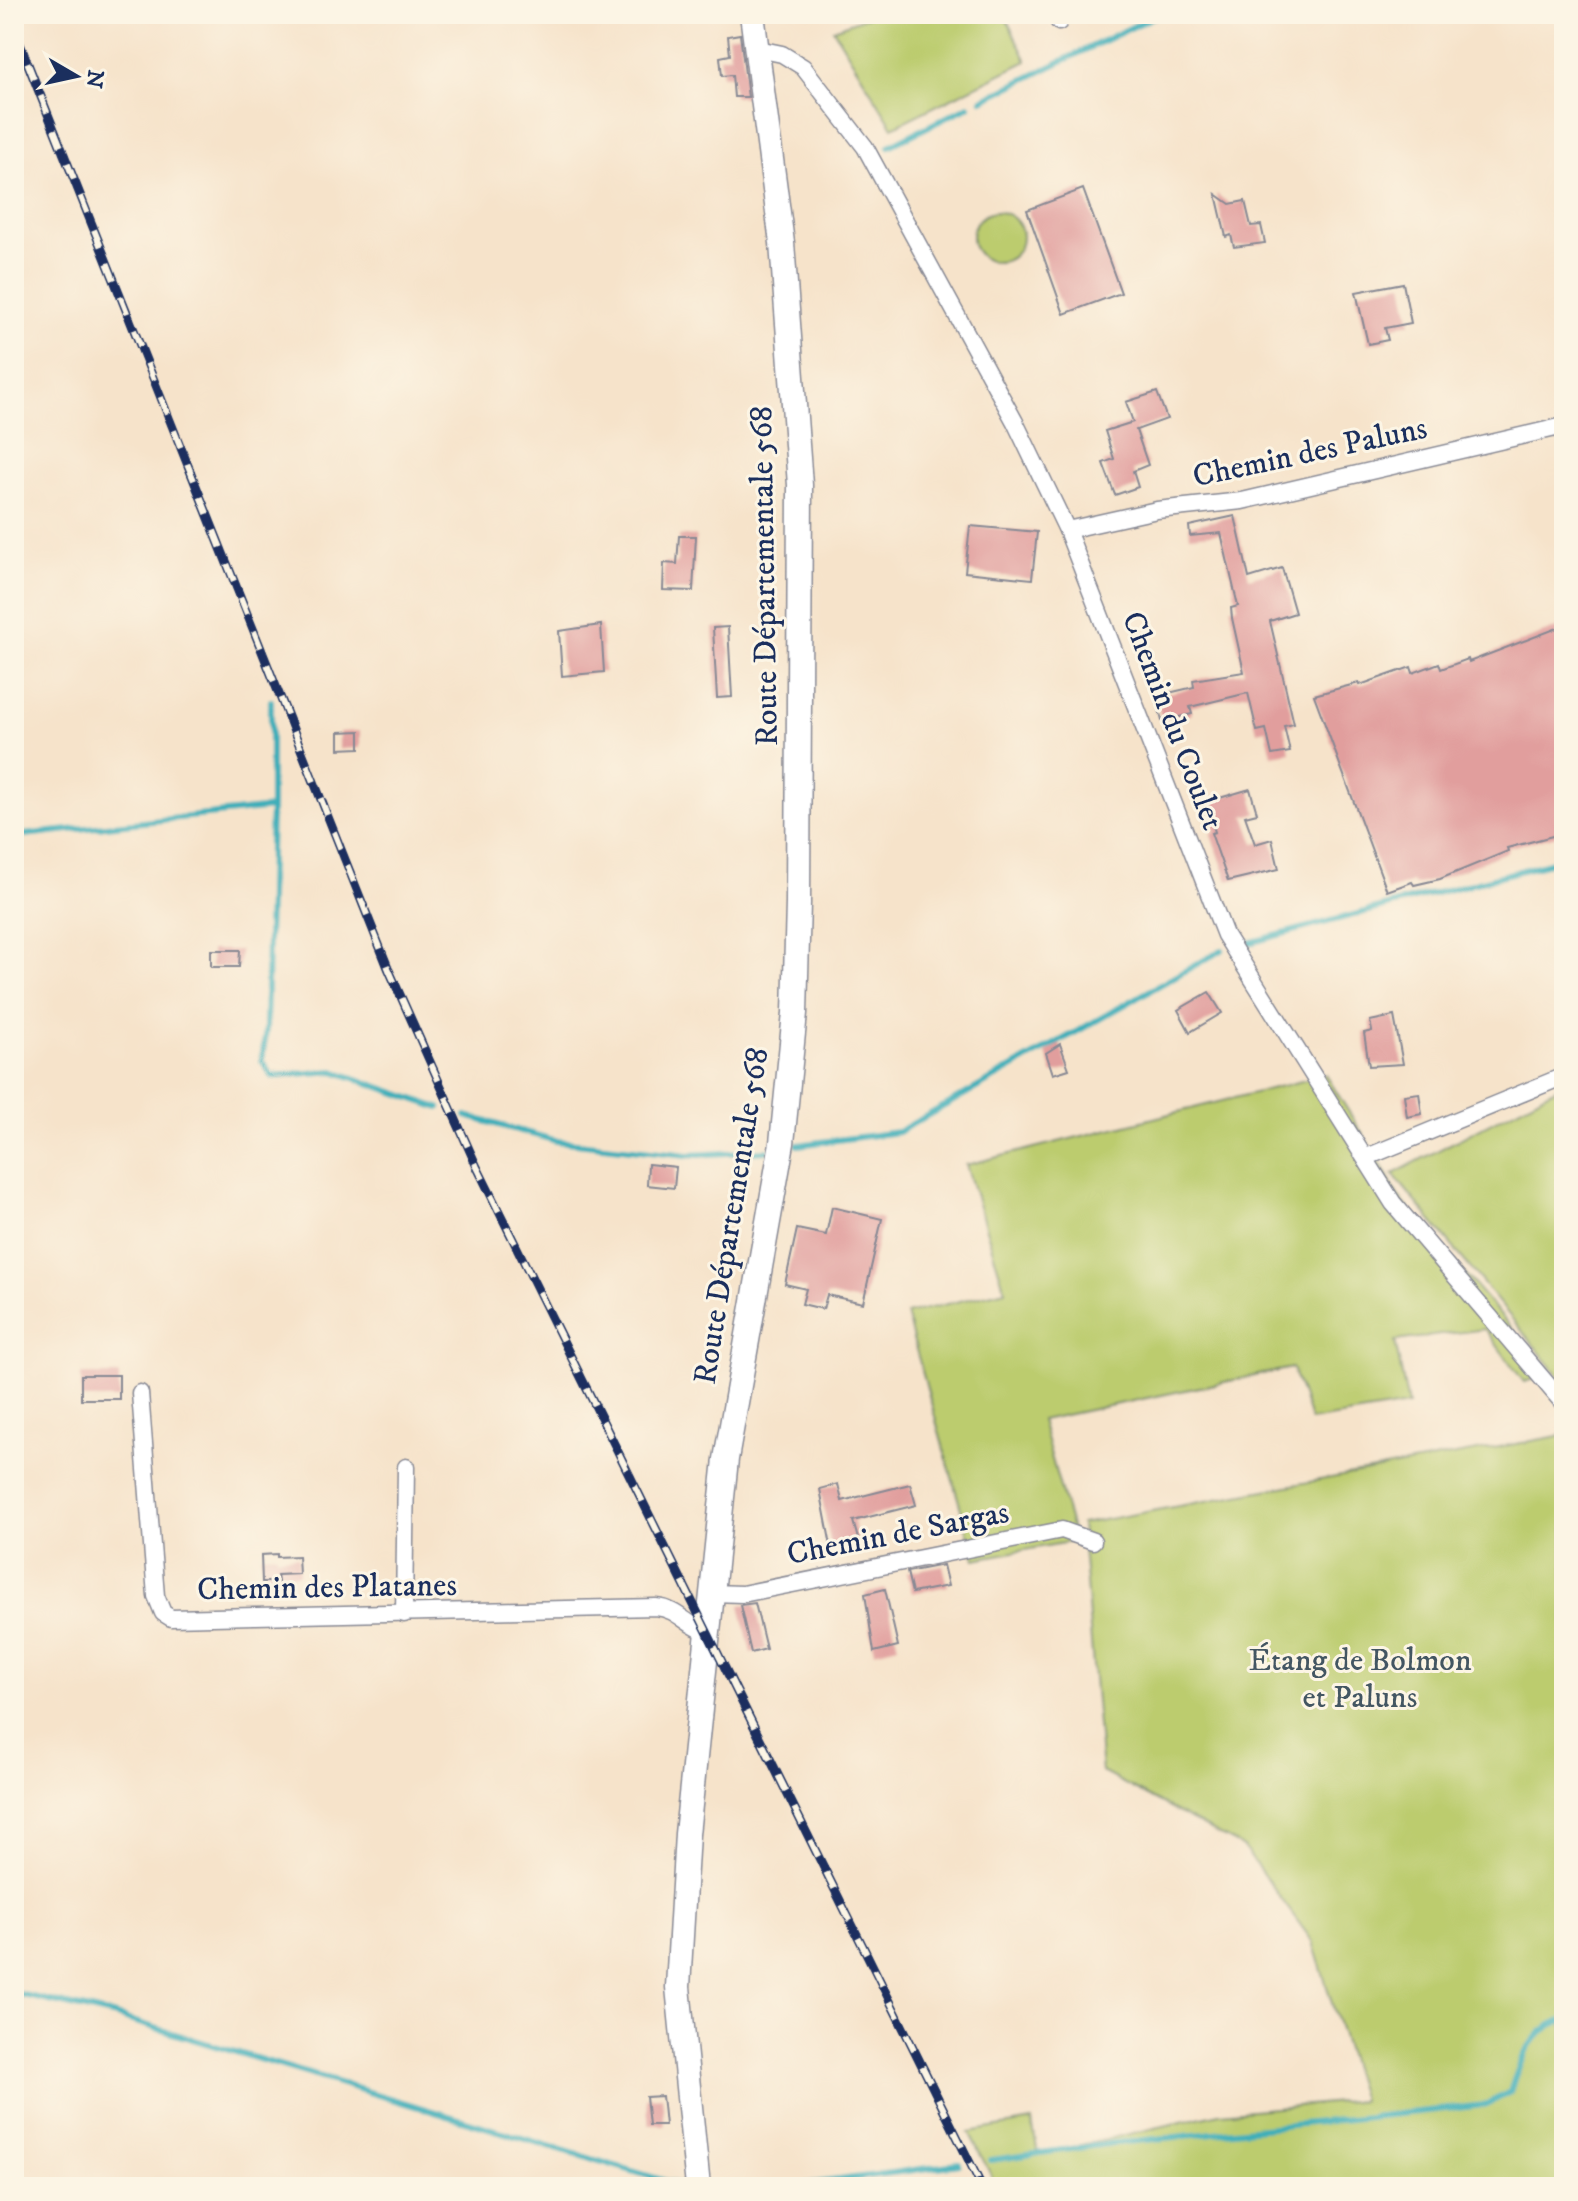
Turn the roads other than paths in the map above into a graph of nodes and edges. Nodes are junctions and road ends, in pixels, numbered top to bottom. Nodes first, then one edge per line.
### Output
1 (752, 14) edge
2 (758, 49) junction
3 (1564, 426) edge
4 (1067, 530) junction
5 (1564, 1076) edge
6 (1367, 1157) junction
7 (140, 1393) dead end
8 (1564, 1404) edge
9 (406, 1467) dead end
10 (1093, 1541) dead end
11 (712, 1593) junction
12 (404, 1614) junction
13 (708, 1632) junction
14 (698, 2187) edge

1 - 2 main road, Route Départementale 568
2 - 4 street, Chemin du Coulet
2 - 11 main road, Route Départementale 568
3 - 4 street, Chemin des Paluns
4 - 6 street, Chemin du Coulet
5 - 6 street
6 - 8 street, Chemin du Coulet
7 - 12 street, Chemin des Platanes
9 - 12 street
10 - 11 street, Chemin de Sargas
11 - 13 main road, Route Départementale 568
12 - 13 street, Chemin des Platanes
13 - 14 main road, Route Départementale 568

